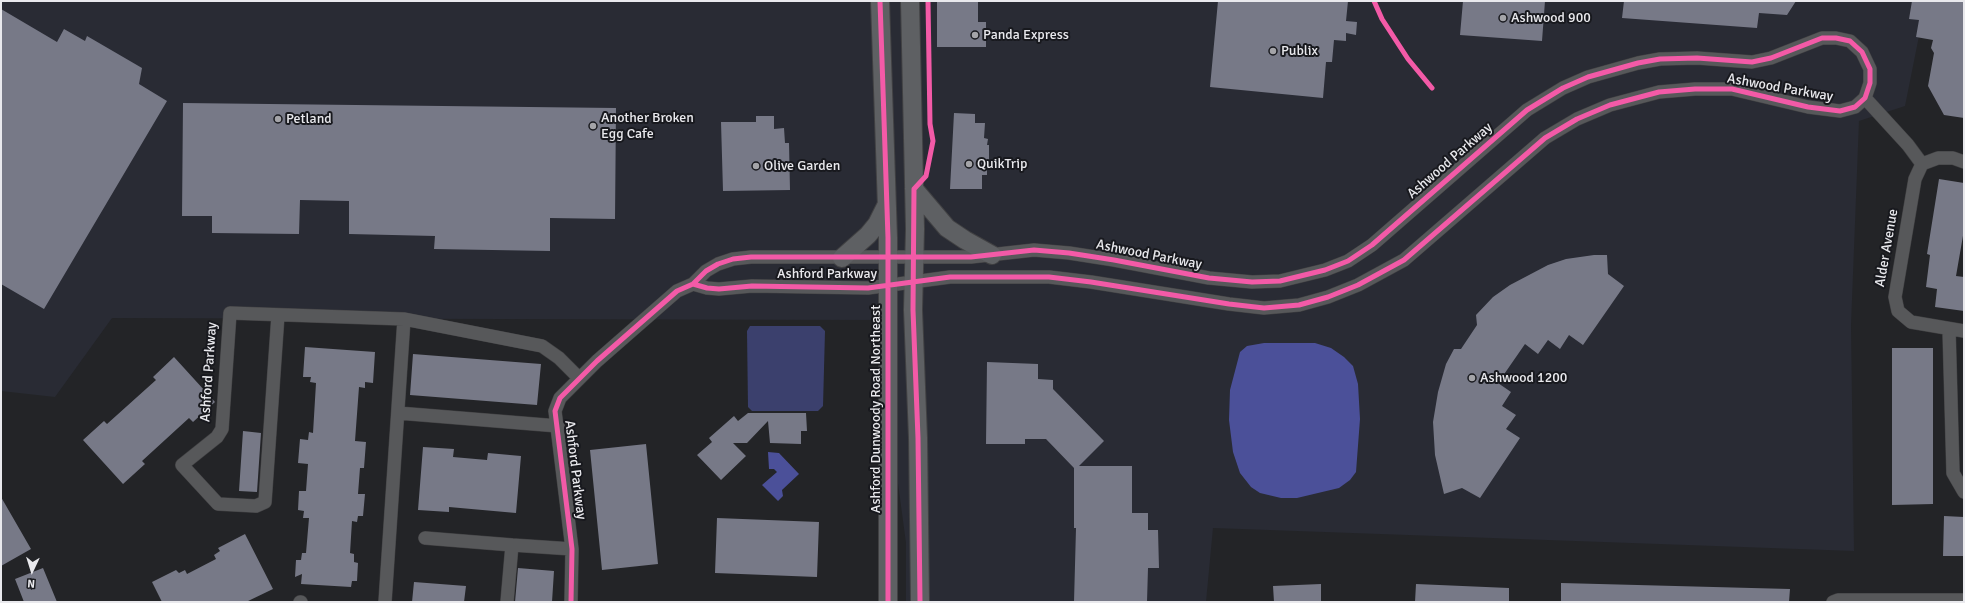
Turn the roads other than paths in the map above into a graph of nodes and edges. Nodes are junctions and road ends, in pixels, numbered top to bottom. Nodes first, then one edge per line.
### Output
1 (880, 1) edge
2 (910, 1) edge
3 (1865, 98) junction
4 (1964, 162) edge
5 (1922, 164) junction
6 (914, 189) junction
7 (887, 205) junction
8 (992, 255) junction
9 (842, 258) junction
10 (888, 258) junction
11 (914, 258) junction
12 (914, 282) junction
13 (693, 284) junction
14 (888, 285) junction
15 (278, 315) junction
16 (404, 319) junction
17 (1950, 329) junction
18 (1964, 332) edge
19 (579, 378) junction
20 (398, 413) junction
21 (558, 426) junction
22 (1964, 492) edge
23 (425, 538) dead end
24 (512, 545) junction
25 (572, 549) junction
26 (1964, 600) edge
27 (385, 602) edge
28 (507, 602) edge
29 (570, 602) edge
30 (888, 602) edge
31 (920, 602) edge
32 (1833, 602) edge

1 - 7 main road, Ashford Dunwoody Road Northeast
2 - 6 main road
3 - 5 street
3 - 8 street, Ashwood Parkway
3 - 12 street, Ashwood Parkway
4 - 5 street
5 - 17 street, Alder Avenue
6 - 8 main road
6 - 11 main road
7 - 9 main road
7 - 10 main road, Ashford Dunwoody Road Northeast
8 - 11 street, Ashwood Parkway
9 - 10 street, Ashford Parkway
9 - 13 street, Ashford Parkway
10 - 11 street, Ashwood Parkway
10 - 14 main road, Ashford Dunwoody Road Northeast
11 - 12 main road
12 - 14 street, Ashford Parkway
12 - 31 main road
13 - 14 street, Ashford Parkway
13 - 19 street, Ashford Parkway
14 - 30 main road, Ashford Dunwoody Road Northeast
15 - 15 street, Ashford Parkway
15 - 16 street, Ashford Parkway
16 - 19 street, Ashford Parkway
16 - 20 street
17 - 18 street, Alder Avenue
17 - 22 street
19 - 21 street, Ashford Parkway
20 - 21 street
20 - 27 street
21 - 25 street, Ashford Parkway
23 - 24 street
24 - 25 street
24 - 28 street
25 - 29 street, Ashford Parkway
26 - 32 street

